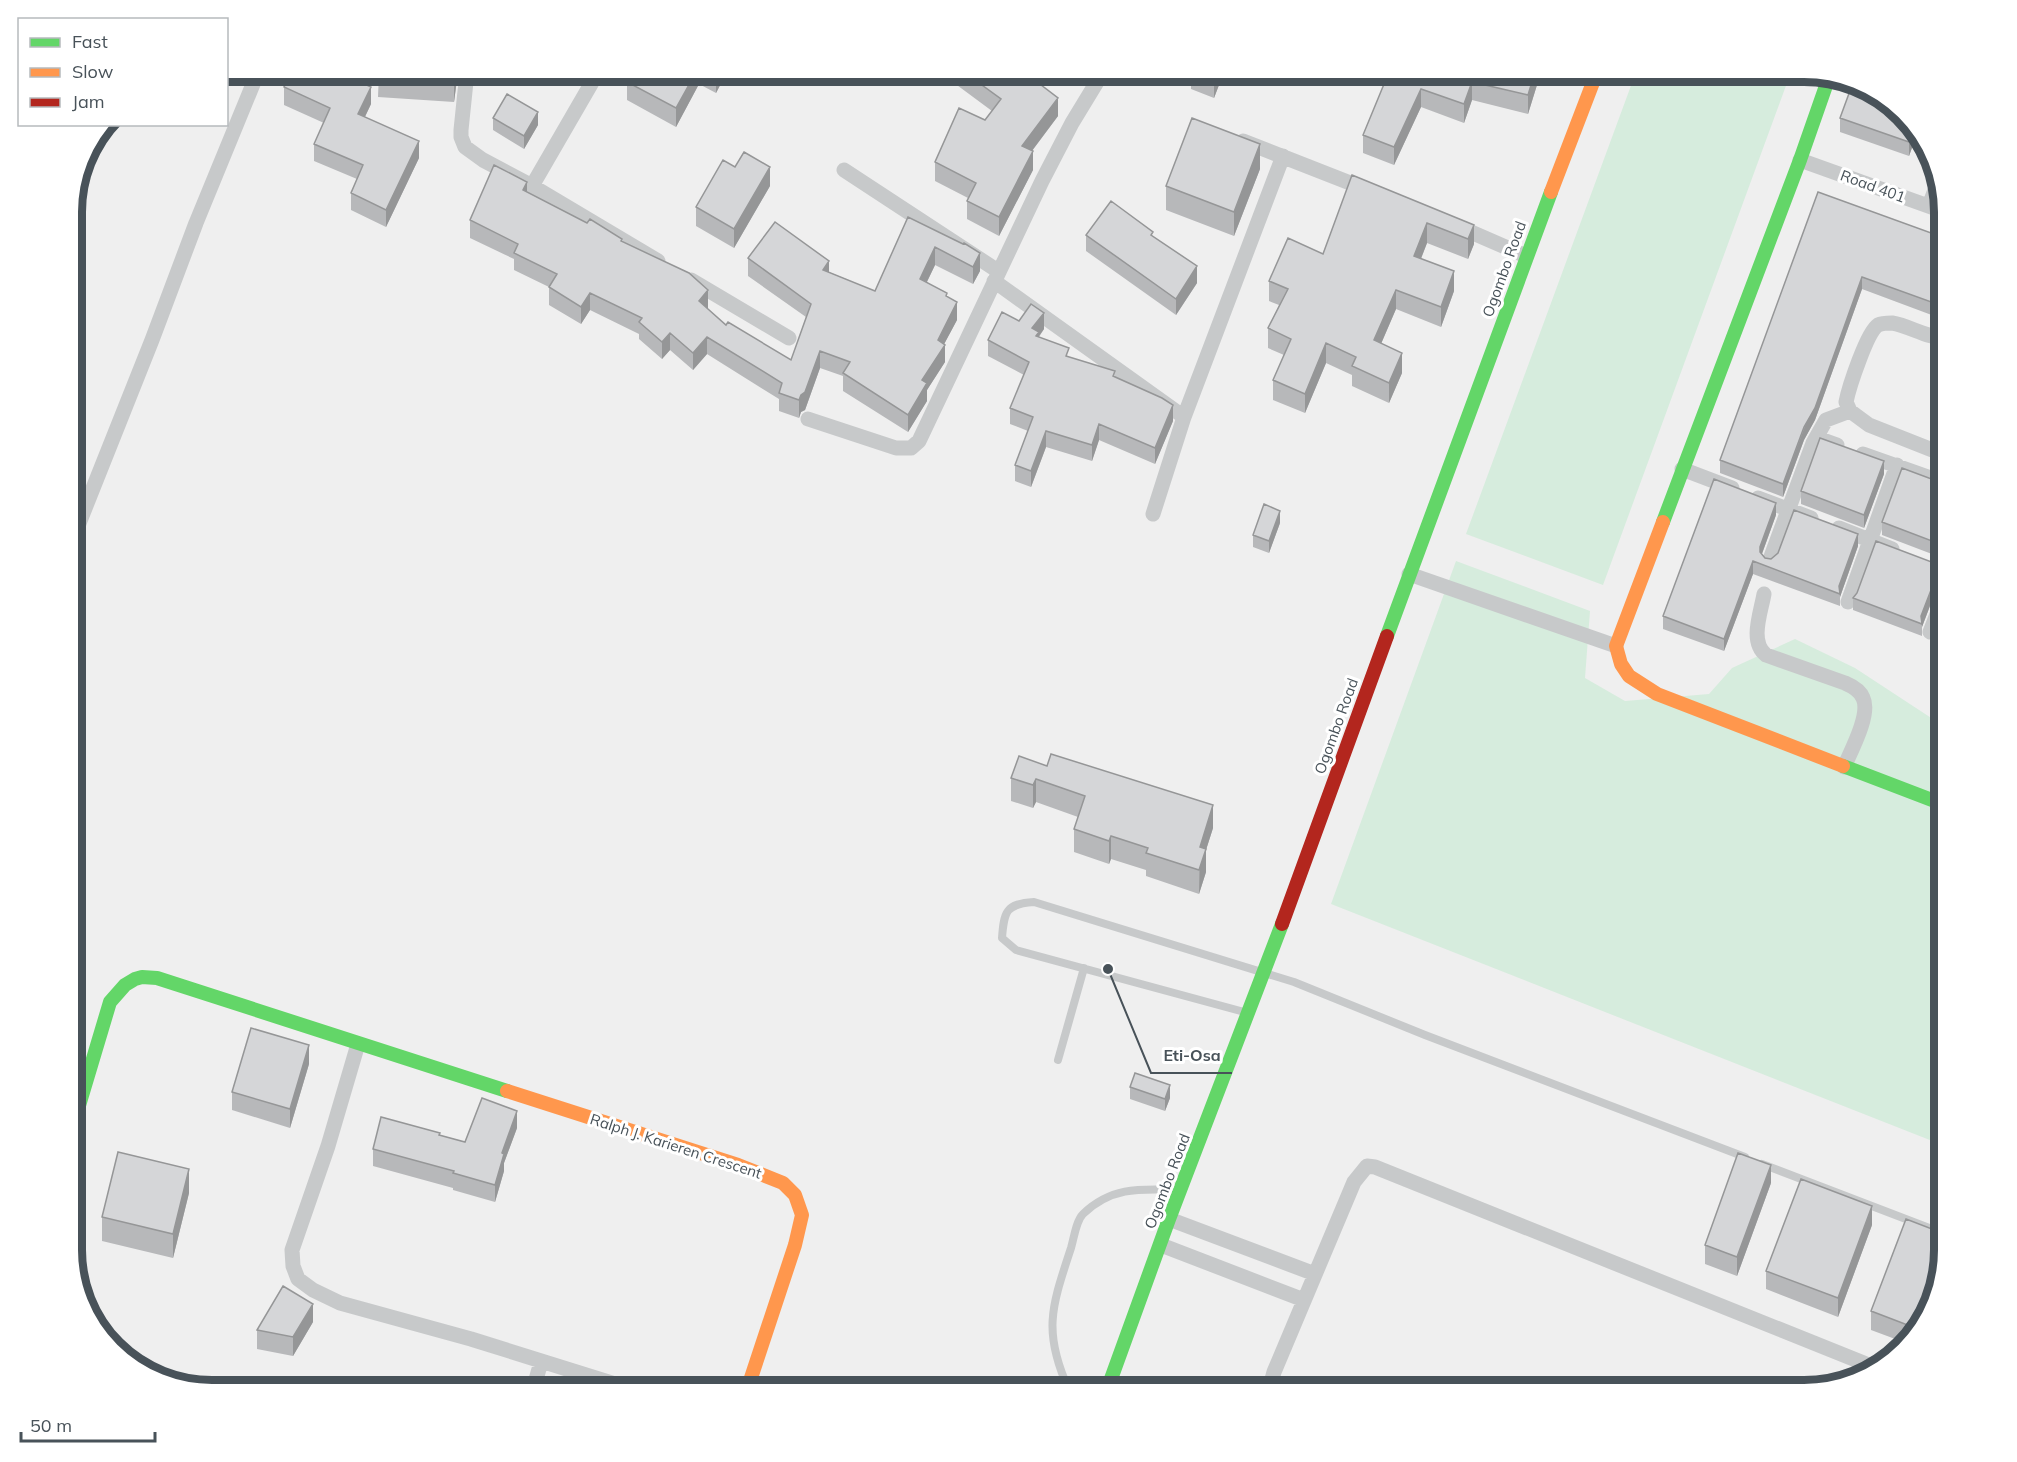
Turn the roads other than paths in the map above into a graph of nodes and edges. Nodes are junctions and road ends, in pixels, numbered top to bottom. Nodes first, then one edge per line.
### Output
1 (1097, 82) edge
2 (1593, 82) edge
3 (253, 83) edge
4 (467, 83) edge
5 (592, 83) edge
6 (1826, 85) edge
7 (1231, 137) edge
8 (1283, 156) junction
9 (1800, 160) junction
10 (844, 170) dead end
11 (532, 186) junction
12 (1380, 195) edge
13 (1933, 195) edge
14 (1929, 206) junction
15 (1934, 208) edge
16 (1444, 220) edge
17 (1526, 256) junction
18 (996, 276) junction
19 (1934, 337) edge
20 (789, 338) dead end
21 (1850, 411) junction
22 (1184, 417) junction
23 (808, 419) dead end
24 (1813, 443) junction
25 (1934, 451) edge
26 (1897, 465) junction
27 (1682, 469) junction
28 (1934, 479) edge
29 (1787, 509) junction
30 (83, 513) edge
31 (1153, 514) dead end
32 (1871, 540) junction
33 (1903, 553) edge
34 (1768, 562) edge
35 (1409, 574) junction
36 (1764, 594) dead end
37 (1848, 602) dead end
38 (1934, 622) edge
39 (1930, 632) dead end
40 (1616, 646) junction
41 (1844, 767) junction
42 (1934, 801) edge
43 (1084, 968) junction
44 (1264, 973) junction
45 (1249, 1013) junction
46 (358, 1044) junction
47 (1058, 1060) dead end
48 (83, 1092) edge
49 (1180, 1190) junction
50 (1169, 1220) junction
51 (1934, 1230) edge
52 (1161, 1245) junction
53 (1315, 1274) junction
54 (1304, 1300) junction
55 (541, 1362) junction
56 (1866, 1364) edge
57 (536, 1380) edge
58 (601, 1380) edge
59 (750, 1380) edge
60 (1065, 1380) edge
61 (1111, 1380) edge
62 (1272, 1380) edge

1 - 18 street
2 - 17 street, Ogombo Road
3 - 30 street
4 - 11 street
5 - 11 street
6 - 9 street
7 - 8 street
8 - 12 street
8 - 22 street
9 - 14 street, Road 401
9 - 27 street
10 - 18 street
11 - 20 street
13 - 14 street
14 - 15 street, Road 401
16 - 17 street
17 - 35 street, Ogombo Road
18 - 22 street
18 - 23 street
19 - 21 street
21 - 24 street
21 - 25 street
22 - 31 street
24 - 26 street
24 - 29 street
26 - 28 street
26 - 32 street
27 - 29 street
27 - 40 street
29 - 32 street
29 - 34 street
32 - 33 street
32 - 37 street
35 - 40 street
35 - 44 street, Ogombo Road
36 - 41 street
38 - 39 street
40 - 41 street
41 - 42 street
43 - 44 lane
43 - 45 lane
43 - 47 lane
44 - 45 street, Ogombo Road
44 - 51 lane
45 - 49 street, Ogombo Road
46 - 48 street, Ralph J. Karieren Crescent
46 - 55 street
46 - 59 street, Ralph J. Karieren Crescent
49 - 50 street, Ogombo Road
49 - 60 lane
50 - 52 street, Ogombo Road
50 - 53 street
52 - 54 street
52 - 61 street, Ogombo Road
53 - 54 street
53 - 56 street
54 - 62 street
55 - 57 street
55 - 58 street

